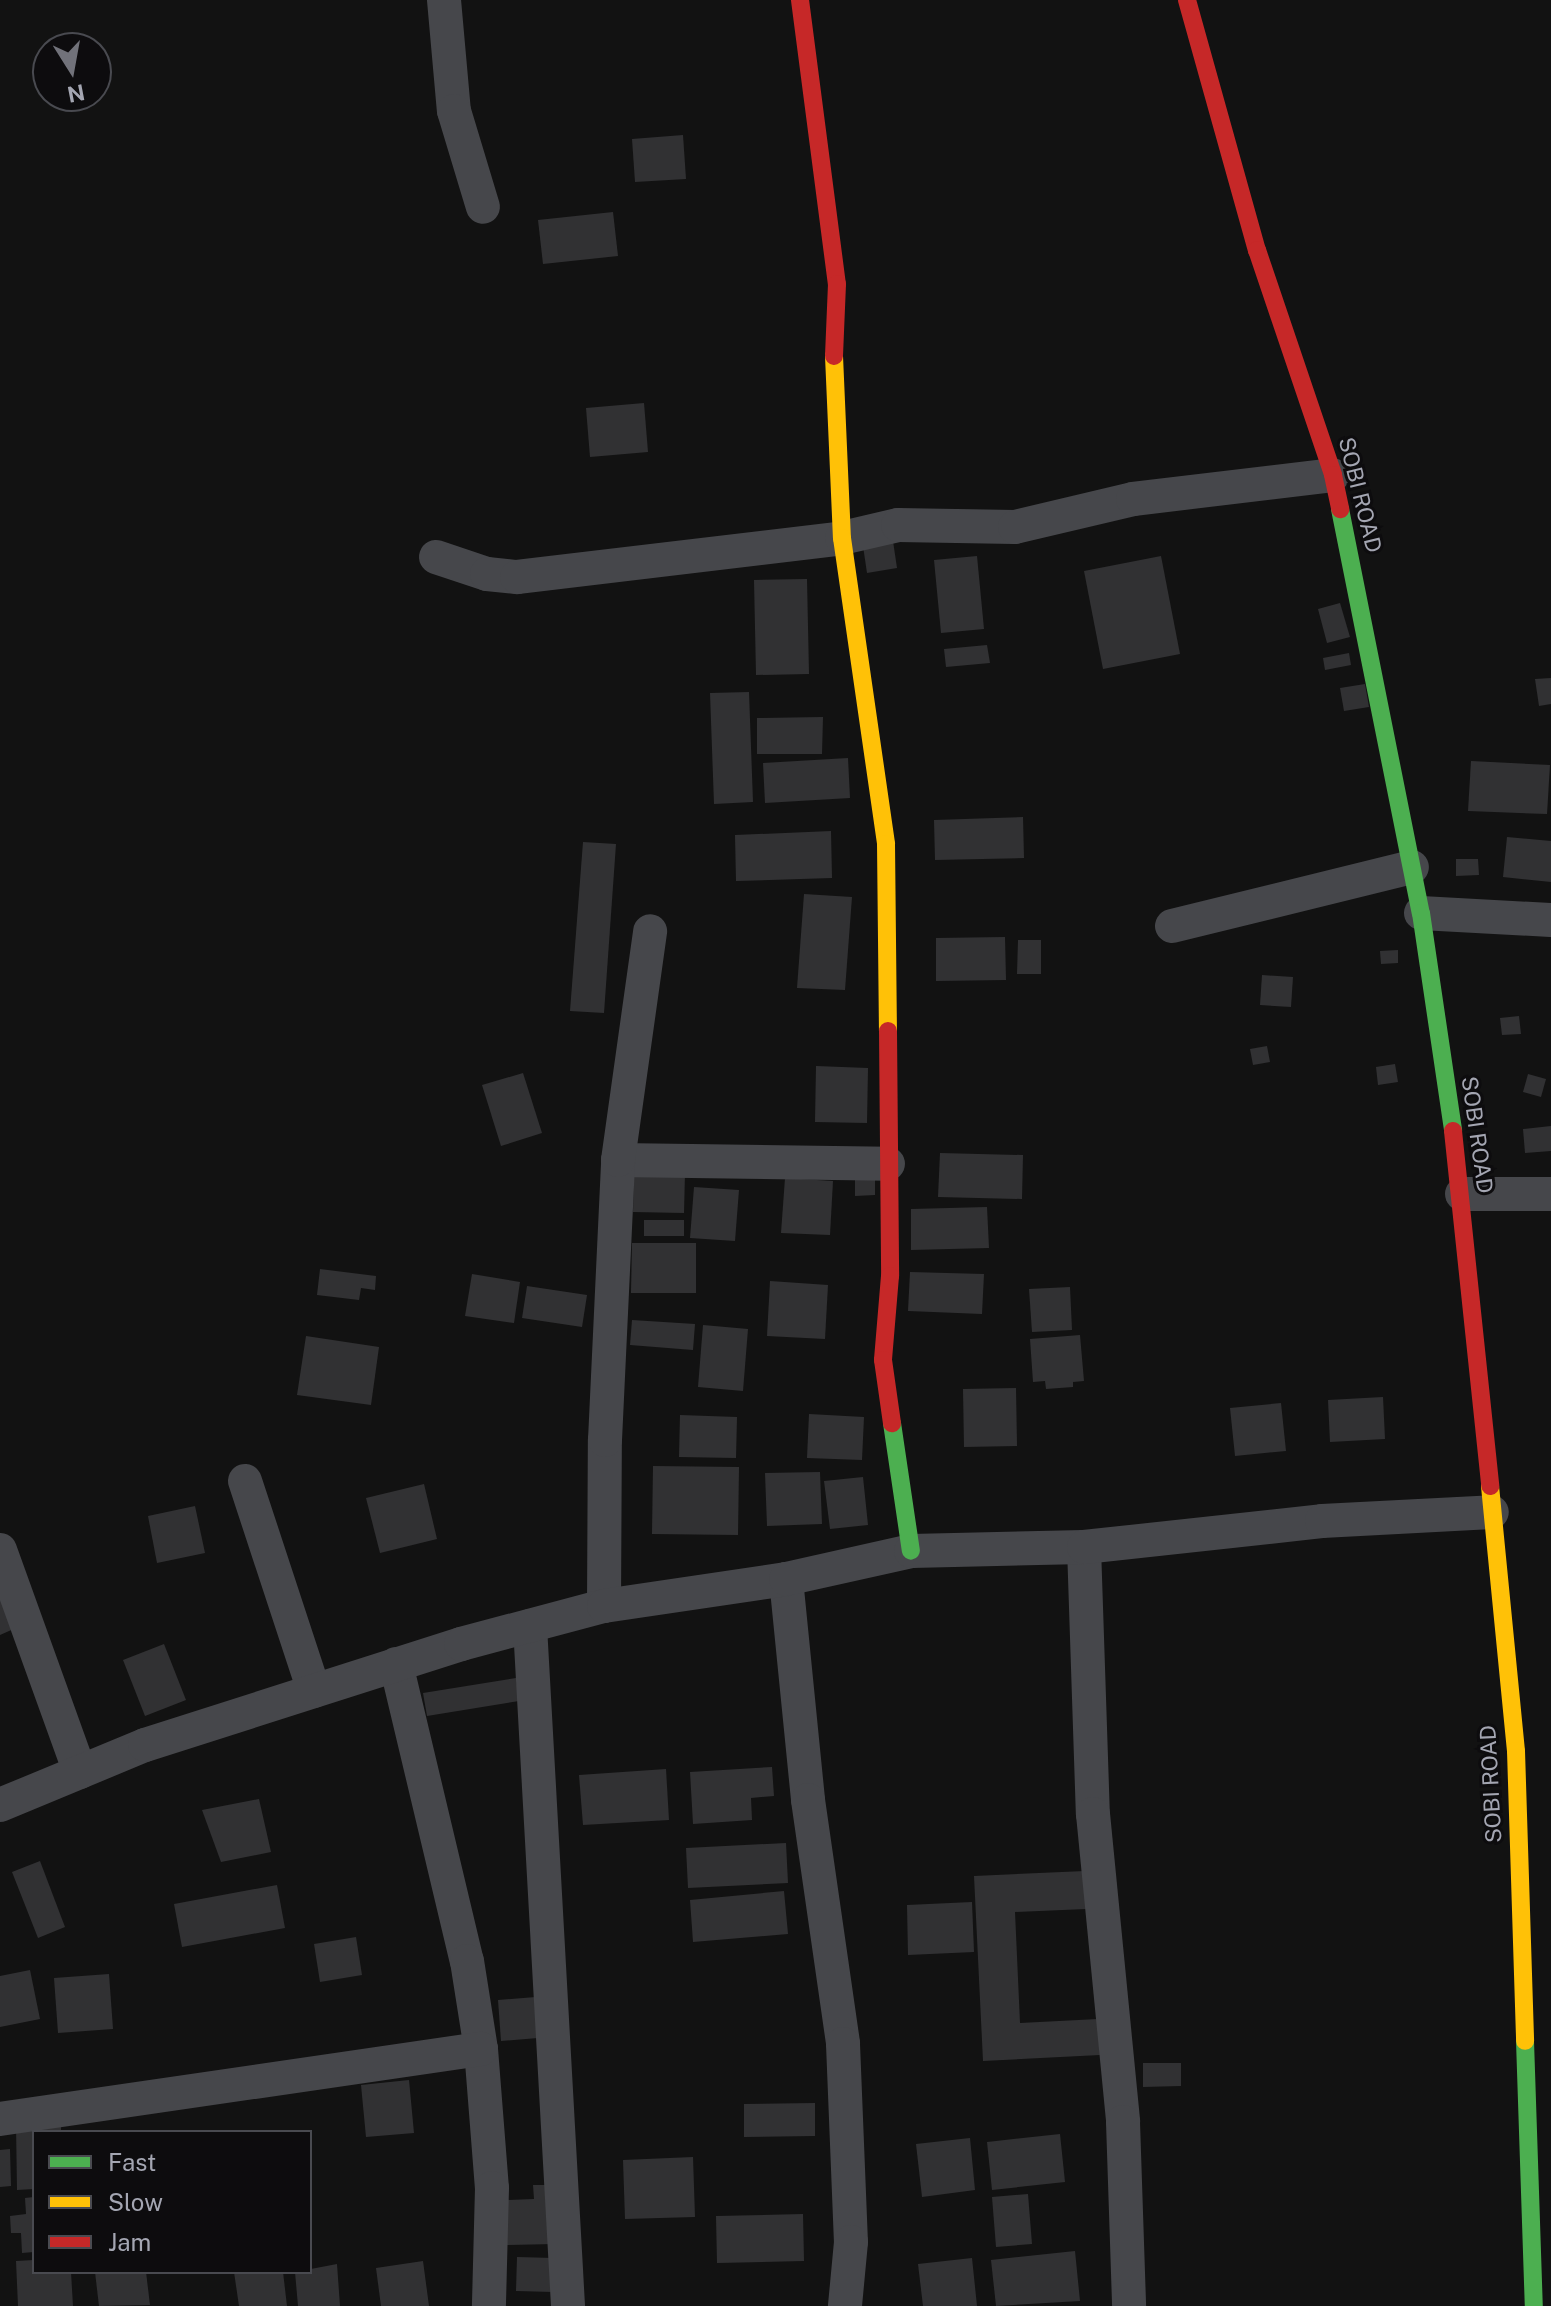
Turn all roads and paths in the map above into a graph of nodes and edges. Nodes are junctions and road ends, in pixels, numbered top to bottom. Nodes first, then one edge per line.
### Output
1 (444, 0) edge
2 (800, 0) edge
3 (1187, 0) edge
4 (483, 207) dead end
5 (1333, 475) junction
6 (842, 538) junction
7 (436, 557) dead end
8 (1412, 867) junction
9 (1421, 913) junction
10 (1551, 920) edge
11 (1172, 926) dead end
12 (650, 931) dead end
13 (618, 1160) junction
14 (888, 1164) junction
15 (1462, 1194) junction
16 (1551, 1194) edge
17 (245, 1481) dead end
18 (1492, 1512) junction
19 (1084, 1547) junction
20 (0, 1550) edge
21 (911, 1551) junction
22 (786, 1579) junction
23 (604, 1606) junction
24 (530, 1626) junction
25 (396, 1664) junction
26 (314, 1691) junction
27 (80, 1772) junction
28 (0, 1805) edge
29 (1537, 2017) edge
30 (481, 2049) junction
31 (0, 2119) edge
32 (1540, 2302) edge
33 (489, 2306) edge
34 (568, 2306) edge
35 (845, 2306) edge
36 (1129, 2306) edge

1 - 4 street
2 - 6 main road
3 - 5 main road, SOBI ROAD
5 - 6 street
5 - 8 main road, SOBI ROAD
6 - 7 street
6 - 14 main road
8 - 9 main road, SOBI ROAD
8 - 11 street
9 - 10 street
9 - 15 main road, SOBI ROAD
12 - 13 street
13 - 14 street
13 - 23 street
14 - 21 main road
15 - 16 street
15 - 18 main road, SOBI ROAD
17 - 26 street
18 - 19 street
18 - 29 main road, SOBI ROAD
19 - 21 street
19 - 36 street
20 - 27 street
21 - 22 street
22 - 23 street
22 - 35 street
23 - 24 street
24 - 25 street
24 - 34 street
25 - 26 street
25 - 30 street
26 - 27 street
27 - 28 street
29 - 32 main road, SOBI ROAD
30 - 31 street
30 - 33 street

